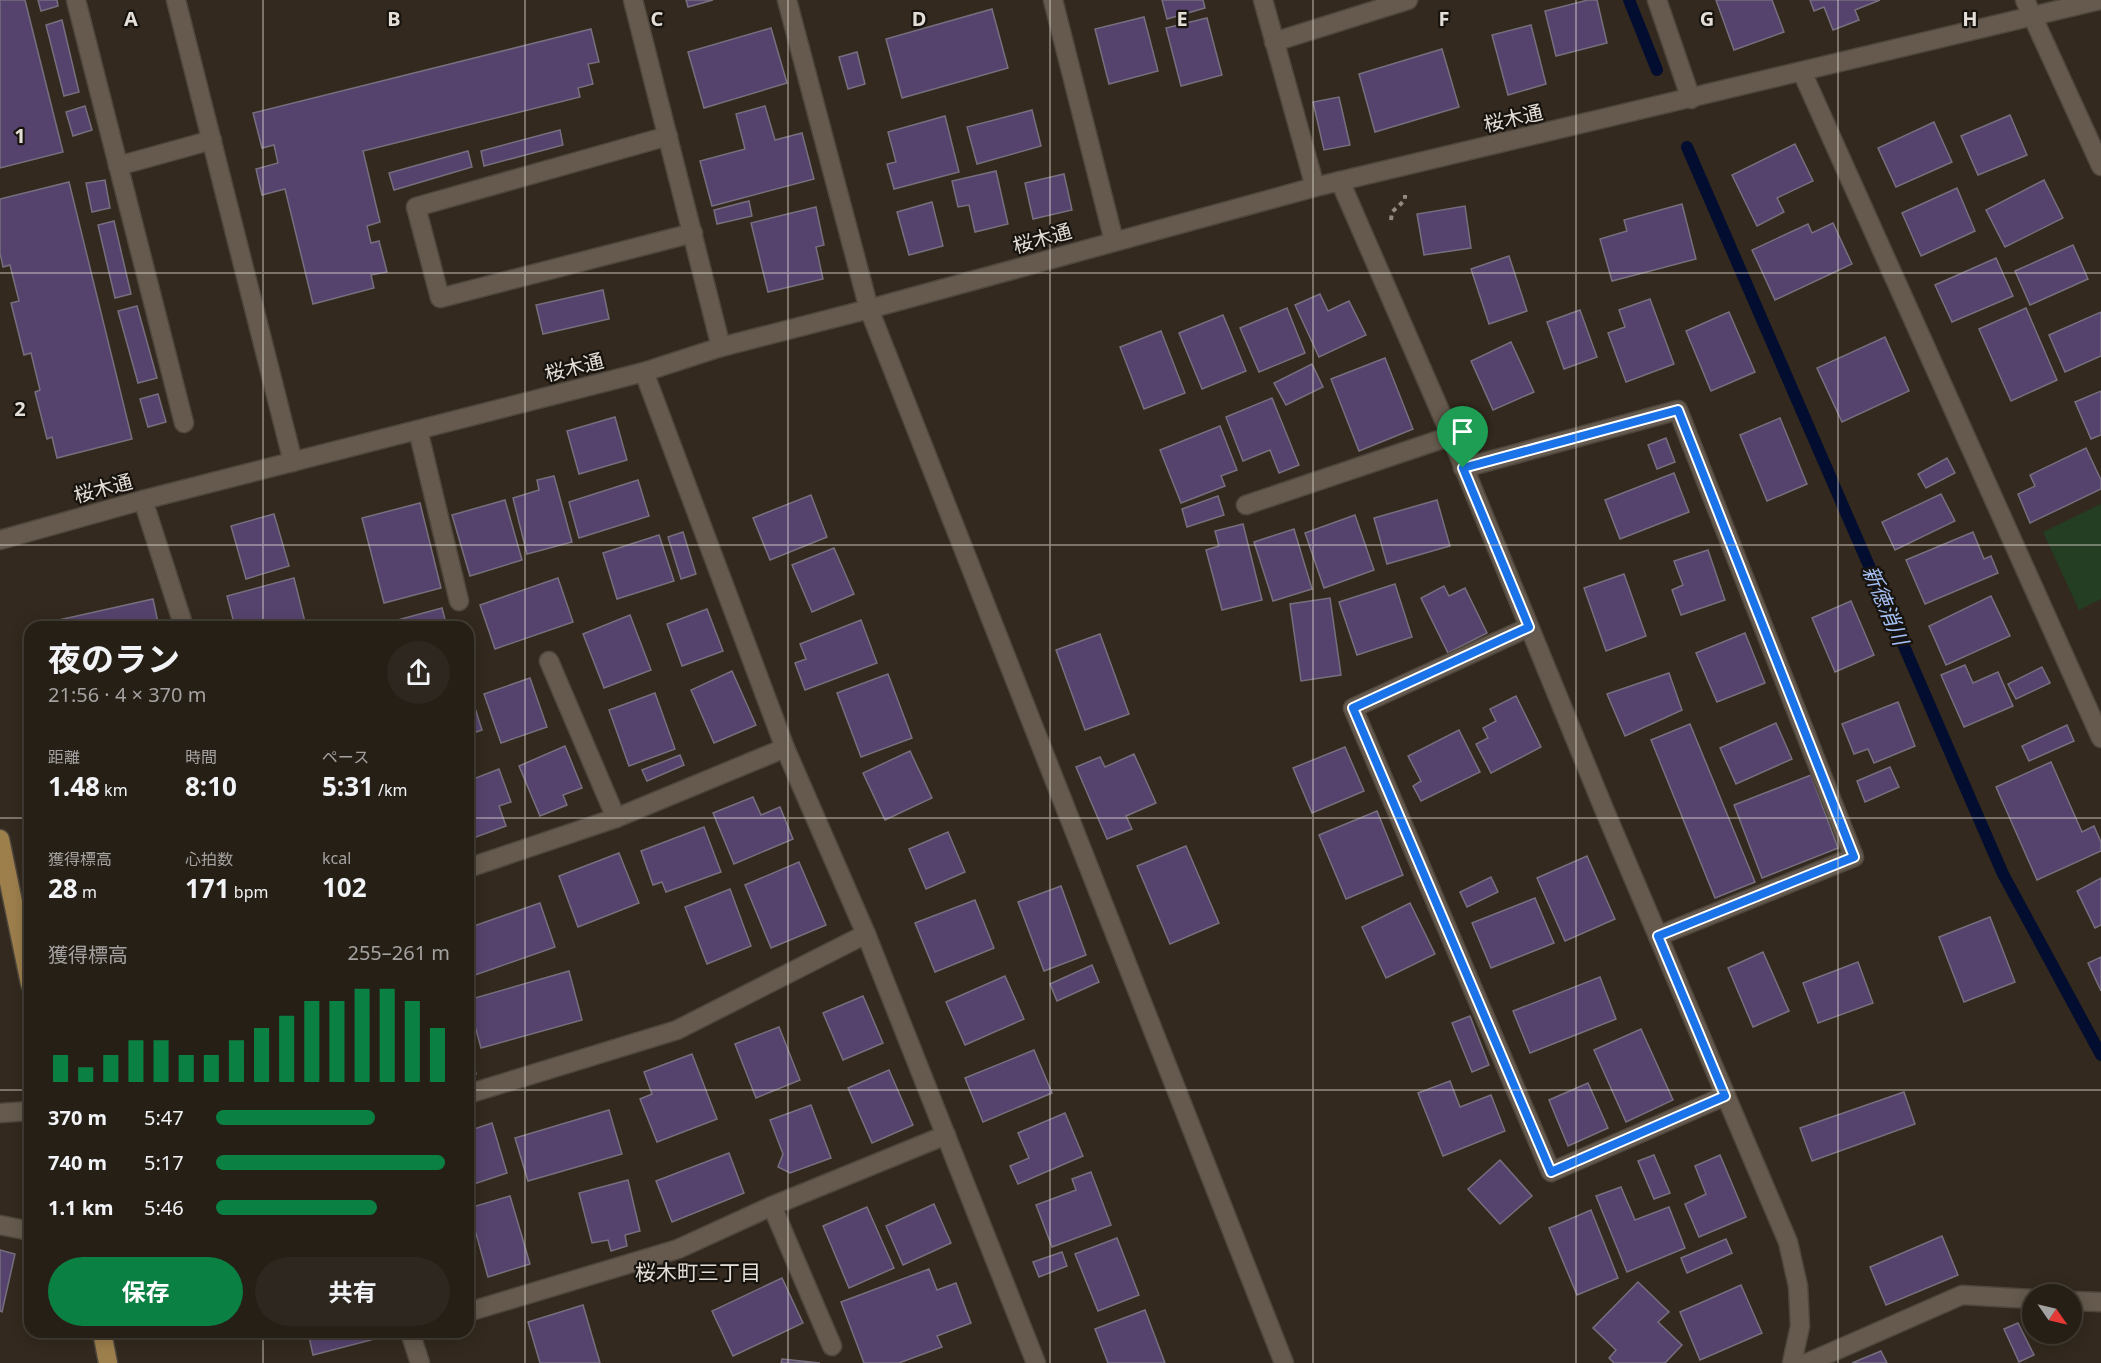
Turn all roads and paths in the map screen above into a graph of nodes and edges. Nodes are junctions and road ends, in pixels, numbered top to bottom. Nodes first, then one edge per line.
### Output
1 (76, 0) edge
2 (176, 0) edge
3 (633, 0) edge
4 (787, 0) edge
5 (1053, 0) edge
6 (1263, 0) edge
7 (1408, 0) edge
8 (1657, 0) edge
9 (2025, 0) edge
10 (2100, 0) edge
11 (2032, 17) junction
12 (1274, 42) junction
13 (1802, 72) junction
14 (1691, 99) junction
15 (668, 136) junction
16 (212, 140) junction
17 (118, 166) junction
18 (2101, 166) edge
19 (1340, 181) junction
20 (1315, 188) junction
21 (693, 233) junction
22 (1114, 241) junction
23 (869, 309) junction
24 (722, 347) junction
25 (644, 372) junction
26 (184, 423) dead end
27 (418, 430) junction
28 (1451, 436) junction
29 (293, 462) junction
30 (1463, 468) junction
31 (143, 501) junction
32 (1246, 505) dead end
33 (0, 540) edge
34 (459, 601) dead end
35 (182, 621) edge
36 (1529, 627) junction
37 (549, 662) dead end
38 (2099, 727) edge
39 (785, 748) junction
40 (616, 818) junction
41 (0, 838) edge
42 (474, 865) edge
43 (866, 934) junction
44 (1658, 936) junction
45 (24, 955) edge
46 (474, 1092) edge
47 (1725, 1096) junction
48 (24, 1111) edge
49 (0, 1113) edge
50 (946, 1135) junction
51 (772, 1206) junction
52 (0, 1225) edge
53 (24, 1230) edge
54 (2022, 1298) edge
55 (2082, 1301) edge
56 (2101, 1302) edge
57 (474, 1310) edge
58 (103, 1338) edge
59 (412, 1338) edge
60 (832, 1346) dead end
61 (108, 1363) edge
62 (420, 1363) edge
63 (1036, 1363) edge
64 (1284, 1363) edge
65 (1792, 1363) edge
66 (1807, 1363) edge

1 - 17 street
2 - 16 street
3 - 15 street
4 - 23 street
5 - 22 street
6 - 12 street
7 - 12 street
8 - 14 street
9 - 11 street
10 - 11 street, 桜木通
11 - 13 street, 桜木通
11 - 18 street
12 - 20 street
13 - 14 street, 桜木通
13 - 38 street
14 - 19 street, 桜木通
15 - 21 street
15 - 21 street
16 - 17 street
16 - 29 street
17 - 26 street
19 - 20 street, 桜木通
19 - 28 street
20 - 22 street, 桜木通
21 - 24 street
22 - 23 street, 桜木通
23 - 24 street, 桜木通
23 - 64 street
24 - 25 street, 桜木通
25 - 27 street, 桜木通
25 - 39 street
27 - 29 street, 桜木通
27 - 34 street
28 - 30 street
28 - 32 street
29 - 31 street, 桜木通
30 - 36 street
30 - 44 street
31 - 33 street, 桜木通
31 - 35 street
36 - 44 street
36 - 47 street
37 - 40 street
39 - 40 street
39 - 43 street
40 - 42 street
41 - 45 main road
43 - 46 street
43 - 50 street
44 - 47 street
47 - 65 street
48 - 49 street
50 - 51 street
50 - 63 street
51 - 57 street
51 - 60 street
52 - 53 street
54 - 66 street
55 - 56 street
58 - 61 main road
59 - 62 street

